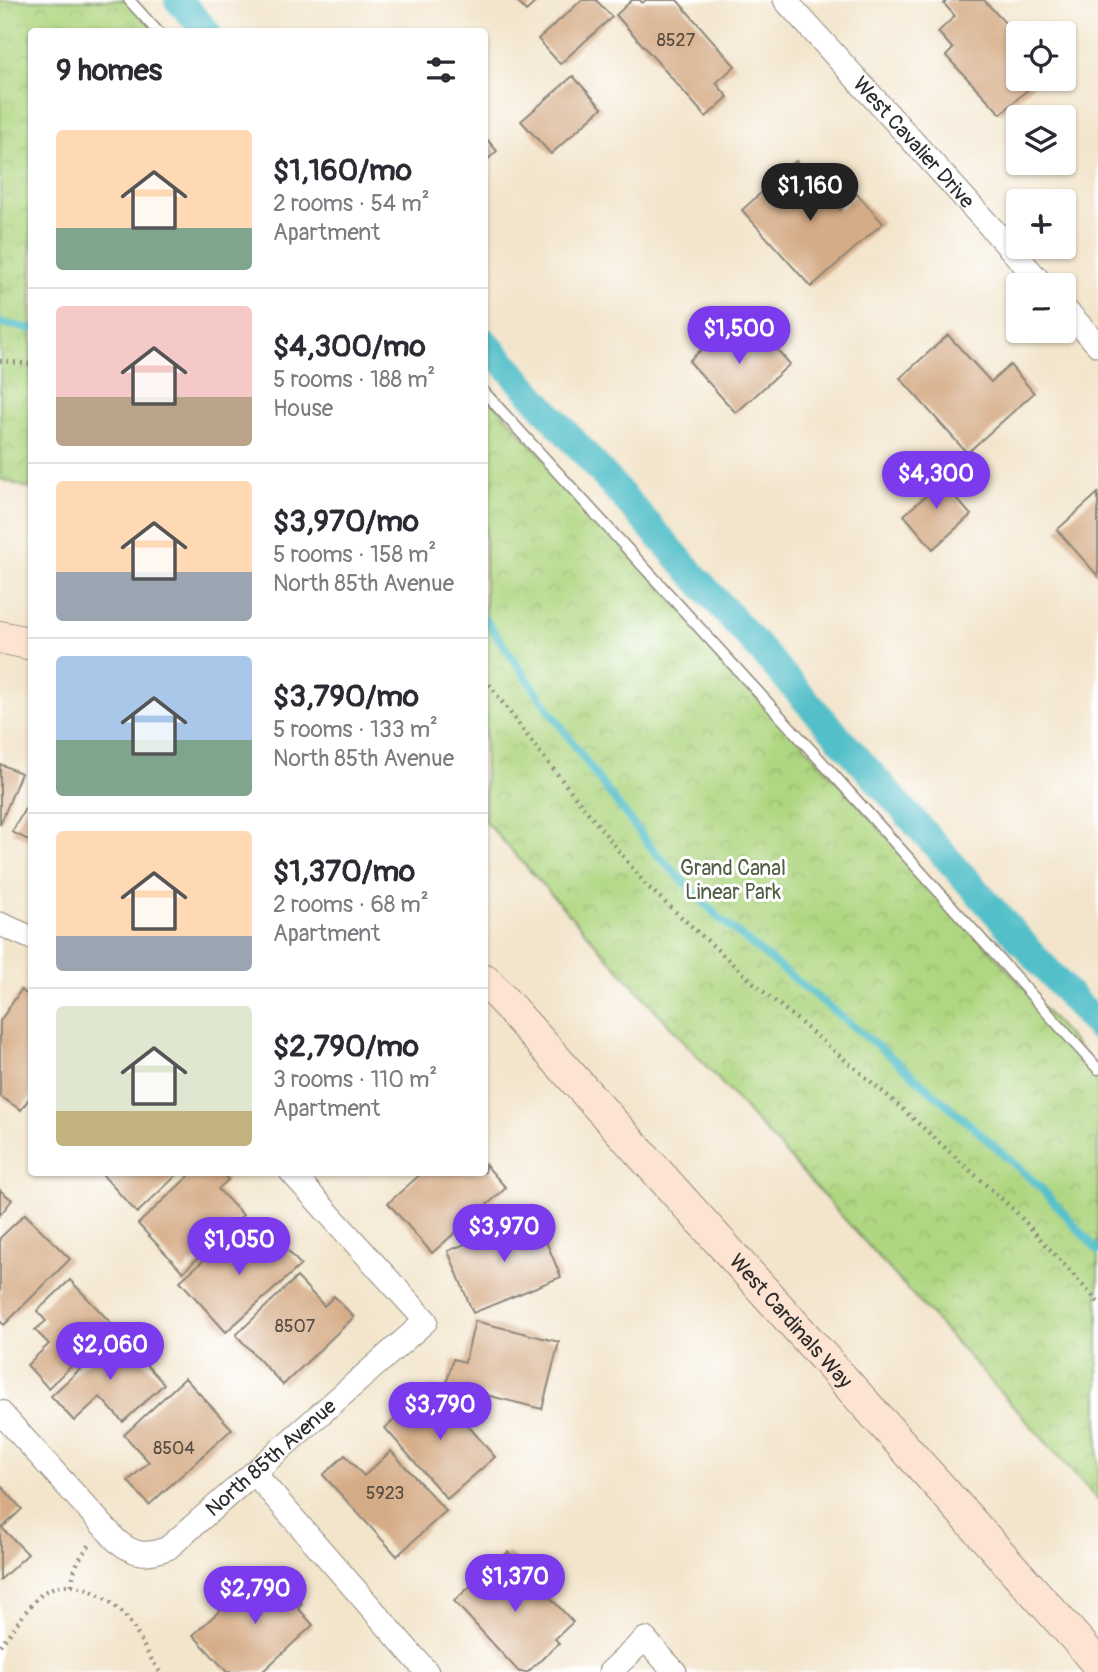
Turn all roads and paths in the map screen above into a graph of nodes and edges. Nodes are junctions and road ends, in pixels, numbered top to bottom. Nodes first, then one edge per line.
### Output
1 (129, 0) edge
2 (785, 0) edge
3 (154, 28) edge
4 (1032, 273) edge
5 (1076, 321) edge
6 (1098, 345) edge
7 (0, 362) edge
8 (28, 364) edge
9 (488, 396) edge
10 (0, 637) edge
11 (28, 643) edge
12 (488, 683) edge
13 (0, 924) edge
14 (28, 937) edge
15 (488, 983) edge
16 (1098, 1069) edge
17 (295, 1176) edge
18 (1098, 1302) edge
19 (0, 1412) edge
20 (254, 1473) junction
21 (117, 1541) junction
22 (72, 1585) junction
23 (0, 1646) edge
24 (1098, 1665) edge
25 (160, 1672) edge
26 (427, 1672) edge
27 (610, 1672) edge
28 (674, 1672) edge

1 - 3 lane
2 - 4 street, West Cavalier Drive
5 - 6 street
7 - 8 path
9 - 16 lane
10 - 11 main road
12 - 18 path
13 - 14 street
15 - 24 main road, West Cardinals Way
17 - 20 street, North 85th Avenue
19 - 21 street
20 - 21 street, North 85th Avenue
20 - 26 street
21 - 22 path
22 - 23 path
22 - 25 path
27 - 28 street

